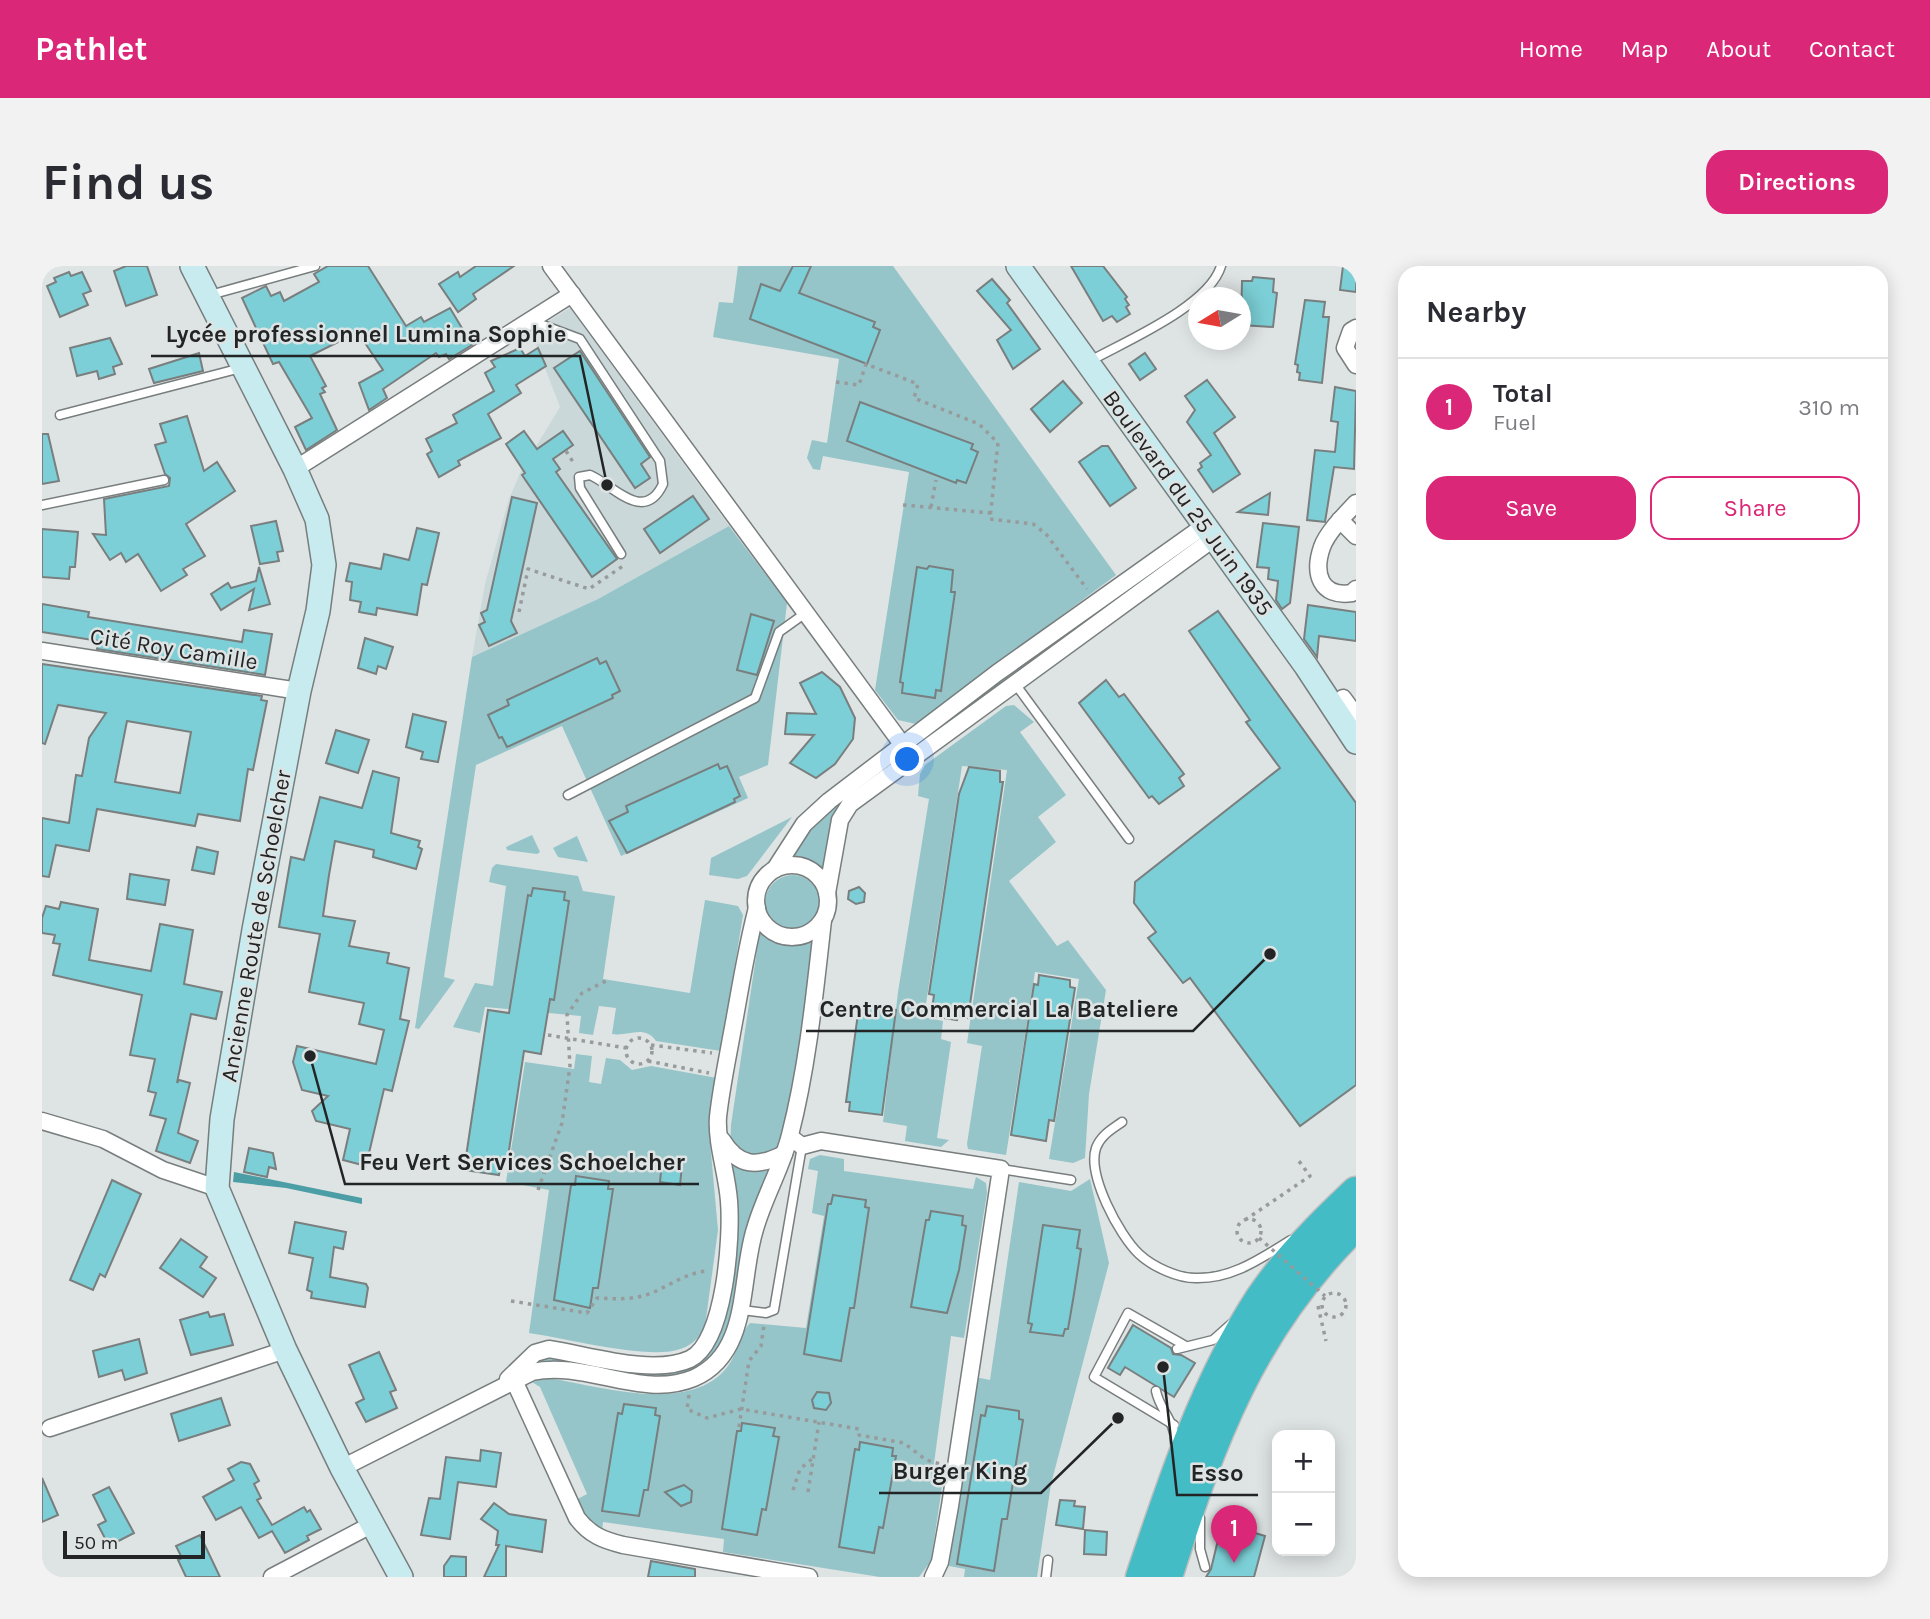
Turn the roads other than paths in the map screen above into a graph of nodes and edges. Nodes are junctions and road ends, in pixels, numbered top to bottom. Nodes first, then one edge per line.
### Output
1 (192, 266) edge
2 (315, 266) edge
3 (551, 266) edge
4 (1018, 266) edge
5 (1222, 266) edge
6 (572, 294) junction
7 (208, 296) junction
8 (531, 320) junction
9 (1356, 328) edge
10 (1087, 363) junction
11 (1356, 365) edge
12 (244, 367) junction
13 (60, 415) dead end
14 (295, 469) junction
15 (164, 480) dead end
16 (1356, 503) edge
17 (42, 505) edge
18 (1340, 520) junction
19 (1208, 533) junction
20 (1356, 536) edge
21 (621, 554) road end
22 (1356, 589) edge
23 (807, 612) junction
24 (42, 651) edge
25 (1016, 685) junction
26 (299, 691) junction
27 (1343, 698) dead end
28 (1356, 716) edge
29 (1356, 742) edge
30 (904, 745) junction
31 (913, 759) junction
32 (568, 795) dead end
33 (1129, 839) dead end
34 (775, 869) junction
35 (827, 893) junction
36 (757, 908) junction
37 (823, 920) junction
38 (42, 1121) edge
39 (1122, 1122) dead end
40 (718, 1134) junction
41 (796, 1142) junction
42 (784, 1154) junction
43 (1001, 1169) junction
44 (1071, 1180) dead end
45 (217, 1188) junction
46 (1356, 1192) edge
47 (1324, 1222) junction
48 (1356, 1225) edge
49 (1262, 1297) junction
50 (741, 1310) junction
51 (285, 1350) junction
52 (513, 1378) junction
53 (1156, 1391) dead end
54 (1174, 1425) junction
55 (50, 1428) dead end
56 (1211, 1445) junction
57 (342, 1468) junction
58 (1172, 1483) junction
59 (371, 1525) junction
60 (1048, 1560) dead end
61 (1205, 1567) dead end
62 (272, 1577) edge
63 (401, 1577) edge
64 (809, 1577) edge
65 (933, 1577) edge
66 (1046, 1577) edge
67 (1141, 1577) edge
68 (1167, 1577) edge

1 - 7 main road, Ancienne Route de Schoelcher
2 - 7 lane
3 - 6 street
4 - 10 main road, Boulevard du 25 Juin 1935
5 - 10 lane
6 - 8 street
6 - 23 street
7 - 12 main road, Ancienne Route de Schoelcher
8 - 14 street
8 - 21 lane
9 - 11 street
10 - 19 main road, Boulevard du 25 Juin 1935
12 - 13 lane
12 - 14 main road, Ancienne Route de Schoelcher
14 - 26 main road, Ancienne Route de Schoelcher
15 - 17 lane
16 - 18 street
18 - 20 street
18 - 22 street
19 - 25 street
19 - 29 main road, Boulevard du 25 Juin 1935
19 - 30 street
23 - 30 street
23 - 32 lane
24 - 26 street, Cité Roy Camille
25 - 31 street
25 - 33 lane
26 - 45 main road, Ancienne Route de Schoelcher
27 - 28 street
30 - 31 street
30 - 34 street
31 - 35 street
34 - 35 street
34 - 36 street
35 - 37 street
36 - 37 street
36 - 40 street
37 - 41 street
38 - 45 street
39 - 47 lane
40 - 42 street
40 - 52 street
41 - 42 street
41 - 43 street
41 - 50 lane
42 - 50 street
43 - 44 lane
43 - 65 street
45 - 51 main road, Ancienne Route de Schoelcher
46 - 47 highway
47 - 49 highway
48 - 56 highway
49 - 54 lane
49 - 58 highway
50 - 52 street
51 - 55 street
51 - 57 main road, Ancienne Route de Schoelcher
52 - 57 street
52 - 64 street
53 - 54 lane
54 - 58 lane
56 - 61 lane
56 - 68 highway
57 - 59 main road, Ancienne Route de Schoelcher
58 - 67 highway
59 - 62 street
59 - 63 main road, Ancienne Route de Schoelcher
60 - 66 lane

